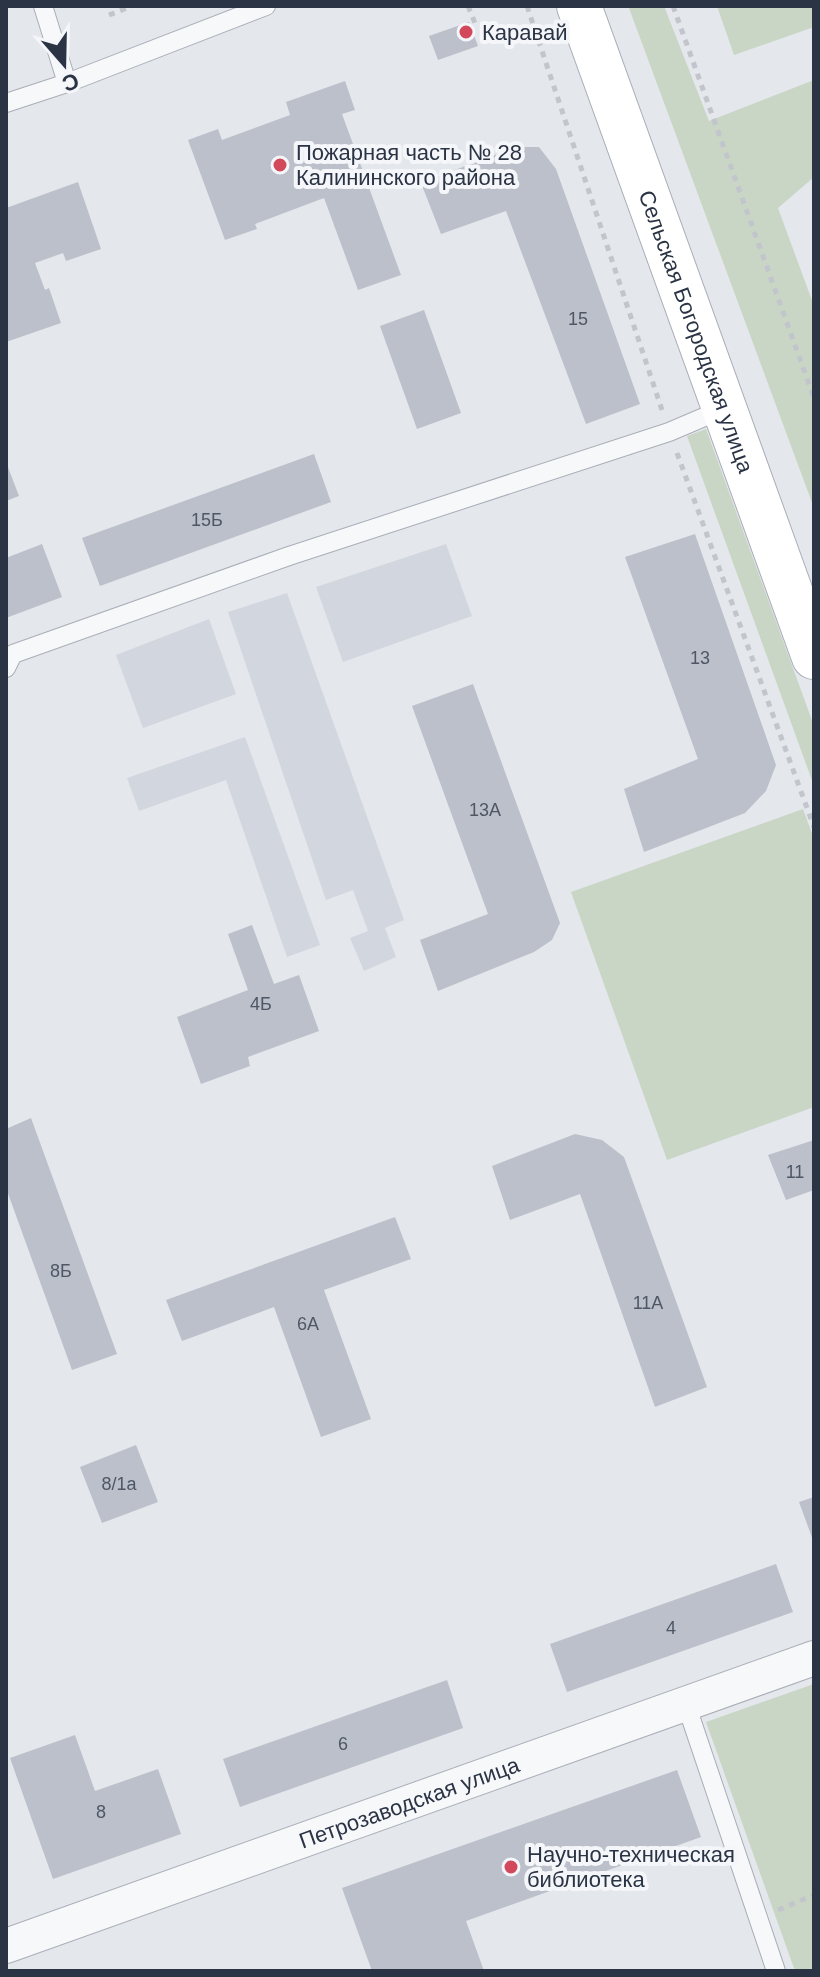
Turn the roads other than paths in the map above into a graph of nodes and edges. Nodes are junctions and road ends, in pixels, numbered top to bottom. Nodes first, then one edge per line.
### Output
1 (43, 6) edge
2 (266, 6) edge
3 (579, 6) edge
4 (67, 83) junction
5 (6, 103) edge
6 (723, 409) junction
7 (814, 657) edge
8 (6, 668) edge
9 (814, 1658) edge
10 (686, 1704) junction
11 (6, 1946) edge
12 (776, 1971) edge

1 - 4 lane
2 - 4 lane
3 - 6 main road, Сельская Богородская улица
4 - 5 lane
6 - 7 main road, Сельская Богородская улица
6 - 8 lane
9 - 10 street, Петрозаводская улица
10 - 11 street, Петрозаводская улица
10 - 12 lane

